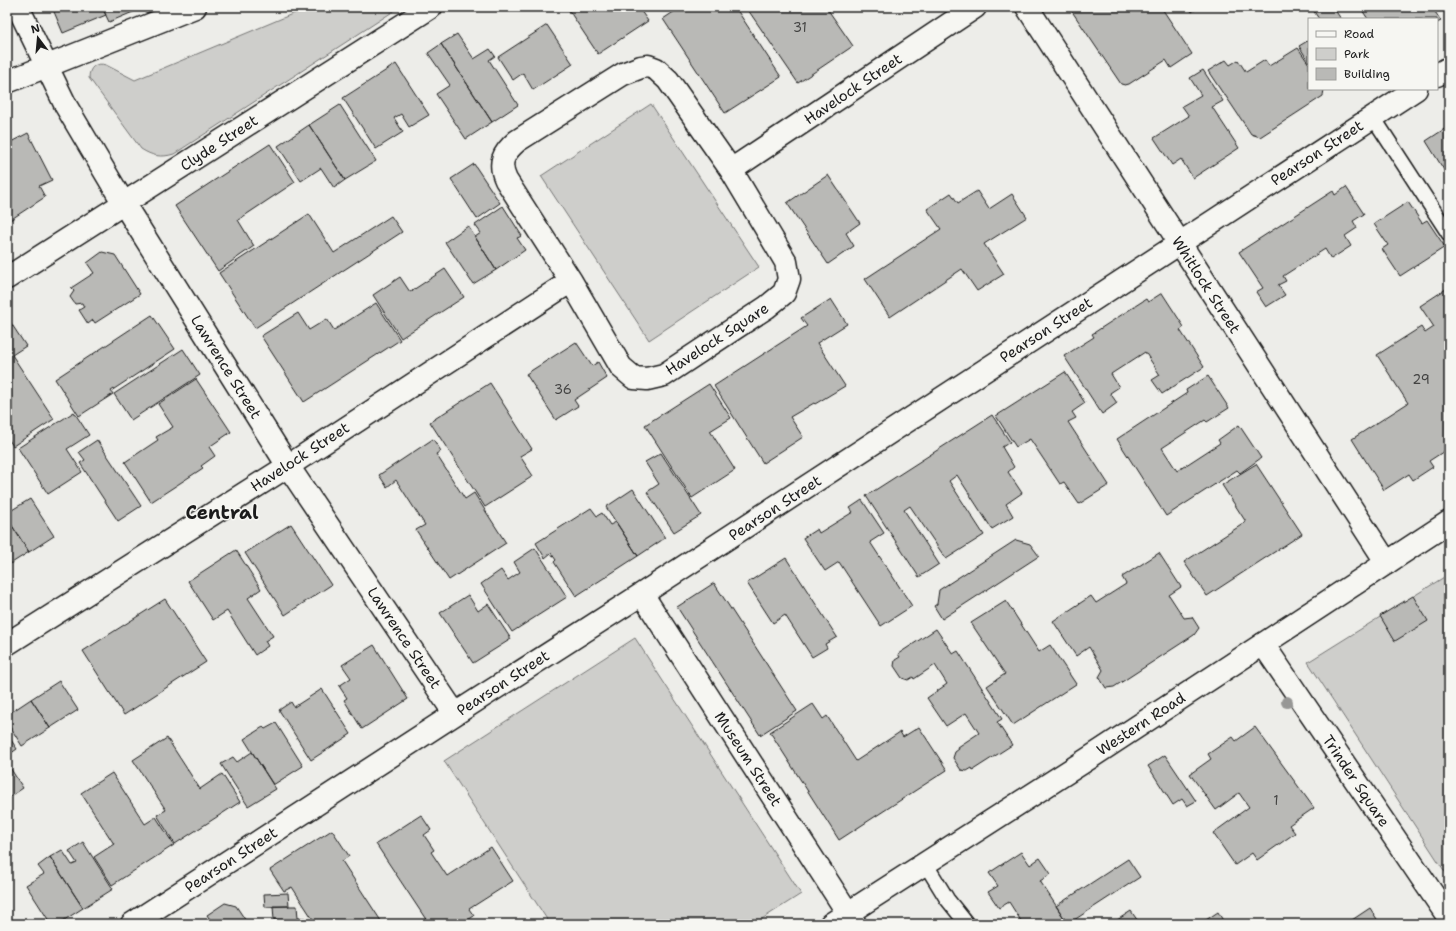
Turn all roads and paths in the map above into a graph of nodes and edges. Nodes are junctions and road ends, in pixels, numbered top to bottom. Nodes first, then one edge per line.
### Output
1 (18, 7) edge
2 (195, 7) edge
3 (431, 7) edge
4 (975, 7) edge
5 (1026, 7) edge
6 (46, 67) junction
7 (1449, 68) edge
8 (1438, 75) edge
9 (7, 82) edge
10 (1414, 90) edge
11 (1373, 117) junction
12 (731, 170) junction
13 (124, 204) junction
14 (1449, 234) edge
15 (1179, 244) junction
16 (7, 278) edge
17 (571, 281) junction
18 (288, 466) junction
19 (1449, 522) edge
20 (1387, 563) junction
21 (642, 594) junction
22 (7, 644) edge
23 (1263, 644) junction
24 (455, 714) junction
25 (925, 863) junction
26 (1449, 918) edge
27 (845, 920) edge
28 (132, 924) edge
29 (967, 924) edge

1 - 6 street, Lawrence Street
2 - 6 street
3 - 13 street, Clyde Street
4 - 12 street, Havelock Street
5 - 15 street, Whitlock Street
6 - 9 street
6 - 13 street, Lawrence Street
7 - 8 street
10 - 11 street, Pearson Street
11 - 14 lane
11 - 15 street, Pearson Street
12 - 17 street, Havelock Square
12 - 17 street, Havelock Square
13 - 16 street, Clyde Street
13 - 18 street, Lawrence Street
15 - 20 street, Whitlock Street
15 - 21 street, Pearson Street
17 - 18 street, Havelock Street
18 - 22 street, Havelock Street
18 - 24 street, Lawrence Street
19 - 20 street, Western Road
20 - 23 street, Western Road
21 - 24 street, Pearson Street
21 - 27 street, Museum Street
23 - 25 street, Western Road
23 - 26 street, Trinder Square
24 - 28 street, Pearson Street
25 - 27 street, Western Road
25 - 29 lane

